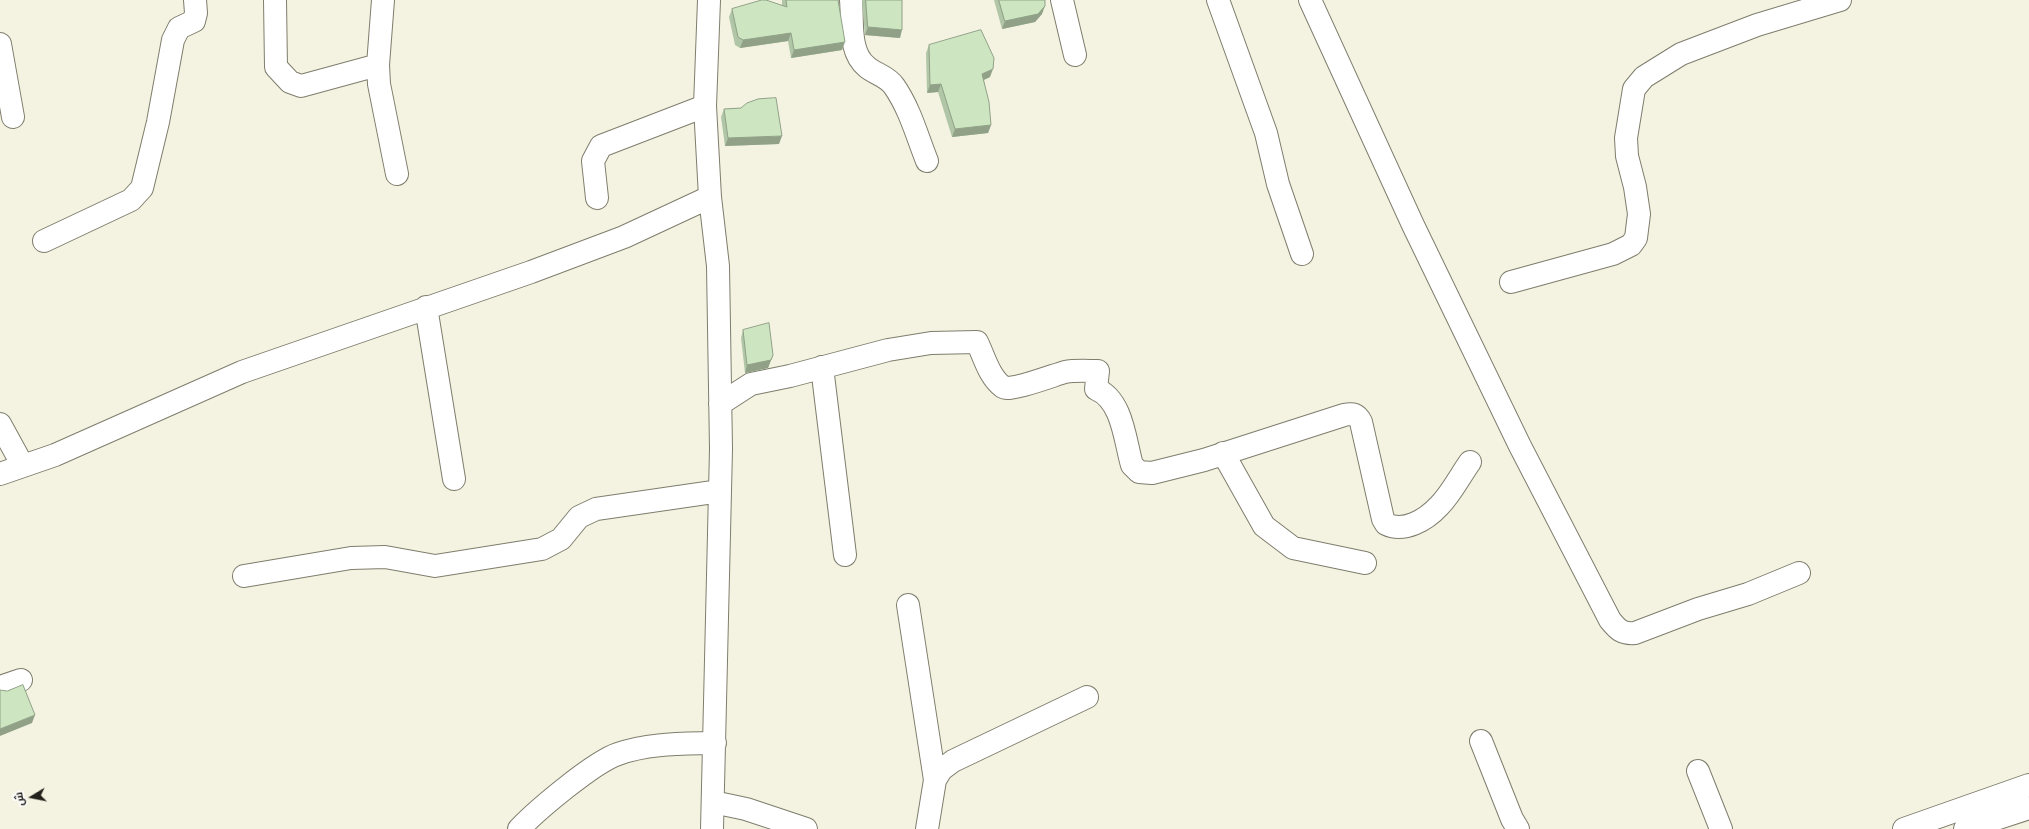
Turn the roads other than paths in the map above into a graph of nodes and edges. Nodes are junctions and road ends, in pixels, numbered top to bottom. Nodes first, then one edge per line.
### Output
1 (195, 0) edge
2 (275, 0) edge
3 (383, 0) edge
4 (709, 0) edge
5 (851, 0) edge
6 (1062, 0) edge
7 (1218, 0) edge
8 (1310, 0) edge
9 (1840, 0) edge
10 (0, 44) edge
11 (1075, 55) dead end
12 (378, 65) junction
13 (705, 106) junction
14 (13, 116) dead end
15 (927, 161) dead end
16 (397, 174) dead end
17 (710, 197) junction
18 (597, 198) dead end
19 (44, 241) dead end
20 (1302, 254) dead end
21 (1511, 282) dead end
22 (426, 307) junction
23 (822, 367) junction
24 (720, 404) junction
25 (0, 424) edge
26 (1224, 453) junction
27 (1470, 462) dead end
28 (22, 466) junction
29 (0, 474) edge
30 (454, 479) dead end
31 (720, 491) junction
32 (845, 555) dead end
33 (1365, 563) dead end
34 (1799, 573) dead end
35 (244, 576) dead end
36 (908, 605) dead end
37 (21, 680) dead end
38 (0, 687) edge
39 (1087, 697) dead end
40 (1481, 740) dead end
41 (714, 743) junction
42 (1698, 771) dead end
43 (935, 780) junction
44 (2029, 785) edge
45 (713, 802) junction
46 (2029, 808) edge
47 (519, 829) edge
48 (712, 829) edge
49 (806, 829) edge
50 (927, 829) edge
51 (1518, 829) edge
52 (1721, 829) edge
53 (1904, 829) edge
54 (1965, 829) edge

1 - 19 street
2 - 12 street
3 - 12 street
4 - 13 street
5 - 15 street
6 - 11 street
7 - 20 street
8 - 34 street
9 - 21 street
10 - 14 street
12 - 16 street
13 - 17 street
13 - 18 street
17 - 22 street
17 - 24 street
22 - 28 street
22 - 30 street
23 - 24 street
23 - 26 street
23 - 32 street
24 - 31 street
25 - 28 street
26 - 27 street
26 - 33 street
28 - 29 street
31 - 35 street
31 - 41 street
36 - 43 street
37 - 38 street
39 - 43 street
40 - 51 street
41 - 45 street
41 - 47 street
42 - 52 street
43 - 50 street
44 - 53 street
45 - 48 street
45 - 49 street
46 - 54 street

